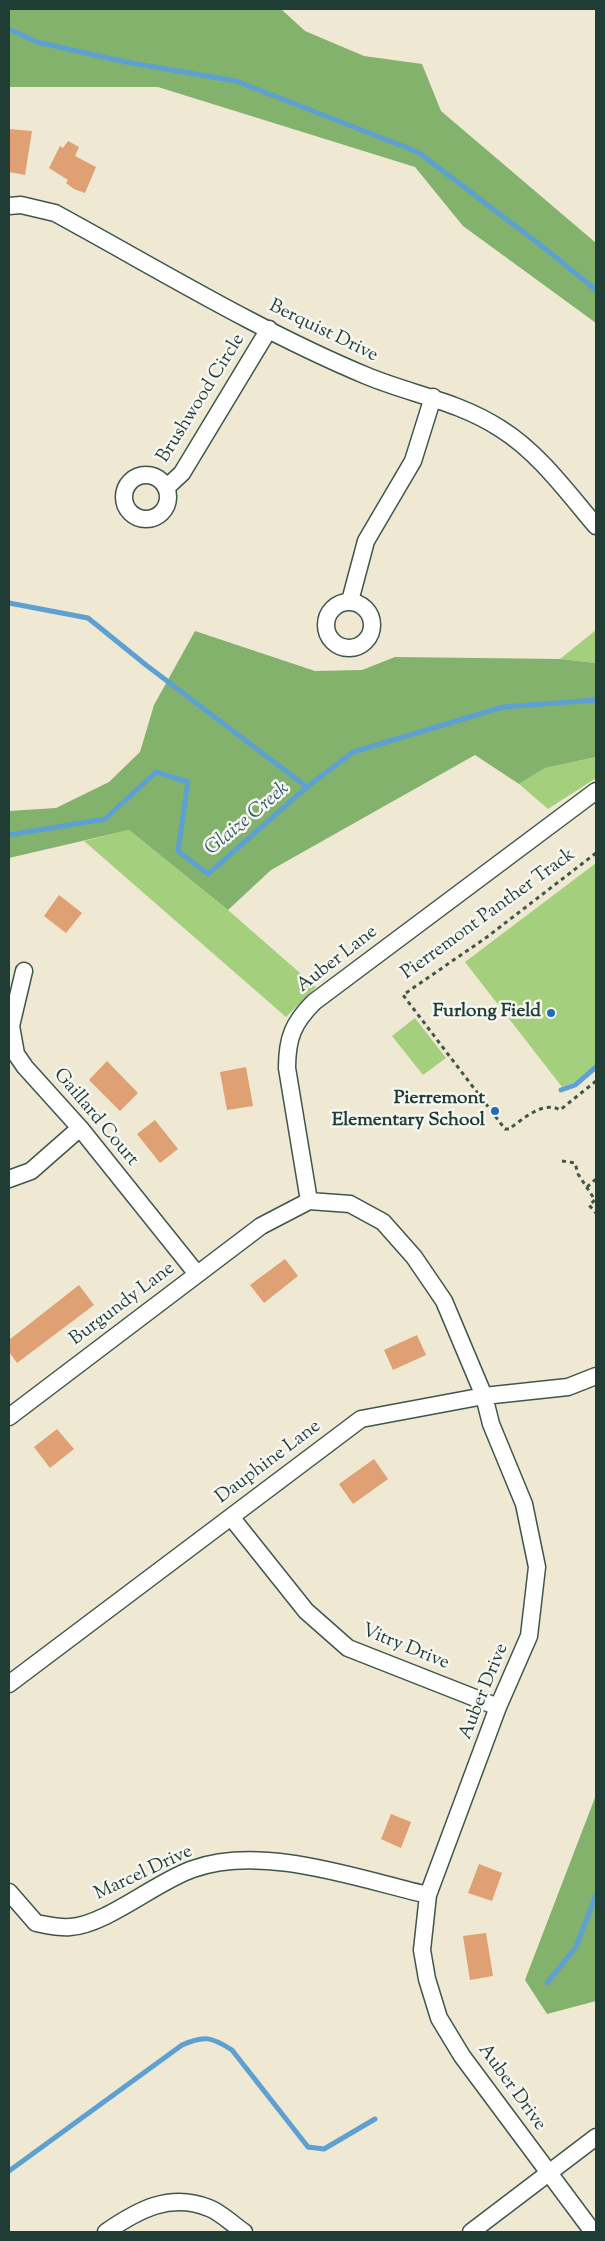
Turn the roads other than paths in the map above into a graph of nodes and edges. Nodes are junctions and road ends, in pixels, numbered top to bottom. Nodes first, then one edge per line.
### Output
1 (9, 206) edge
2 (269, 330) junction
3 (432, 397) junction
4 (166, 488) dead end
5 (596, 526) edge
6 (350, 601) dead end
7 (596, 791) edge
8 (24, 971) dead end
9 (80, 1128) junction
10 (9, 1179) edge
11 (309, 1201) junction
12 (197, 1274) junction
13 (596, 1376) edge
14 (484, 1396) junction
15 (9, 1417) edge
16 (231, 1517) junction
17 (9, 1684) edge
18 (498, 1708) junction
19 (9, 1892) edge
20 (428, 1895) junction
21 (596, 2137) edge
22 (549, 2173) junction
23 (106, 2232) edge
24 (244, 2232) edge
25 (471, 2232) edge
26 (593, 2232) edge

1 - 2 street, Berquist Drive
2 - 3 street, Berquist Drive
2 - 4 street, Brushwood Circle
3 - 5 street, Berquist Drive
3 - 6 street
7 - 11 street, Auber Lane
8 - 9 street, Gaillard Court
9 - 10 street
9 - 12 street, Gaillard Court
11 - 12 street, Burgundy Lane
11 - 14 street, Auber Drive
12 - 15 street, Burgundy Lane
13 - 14 street, Dauphine Lane
14 - 16 street, Dauphine Lane
14 - 18 street, Auber Drive
16 - 17 street, Dauphine Lane
16 - 18 street, Vitry Drive
18 - 20 street, Auber Drive
19 - 20 street, Marcel Drive
20 - 22 street, Auber Drive
21 - 22 street
22 - 25 street
22 - 26 street, Auber Drive
23 - 24 street

